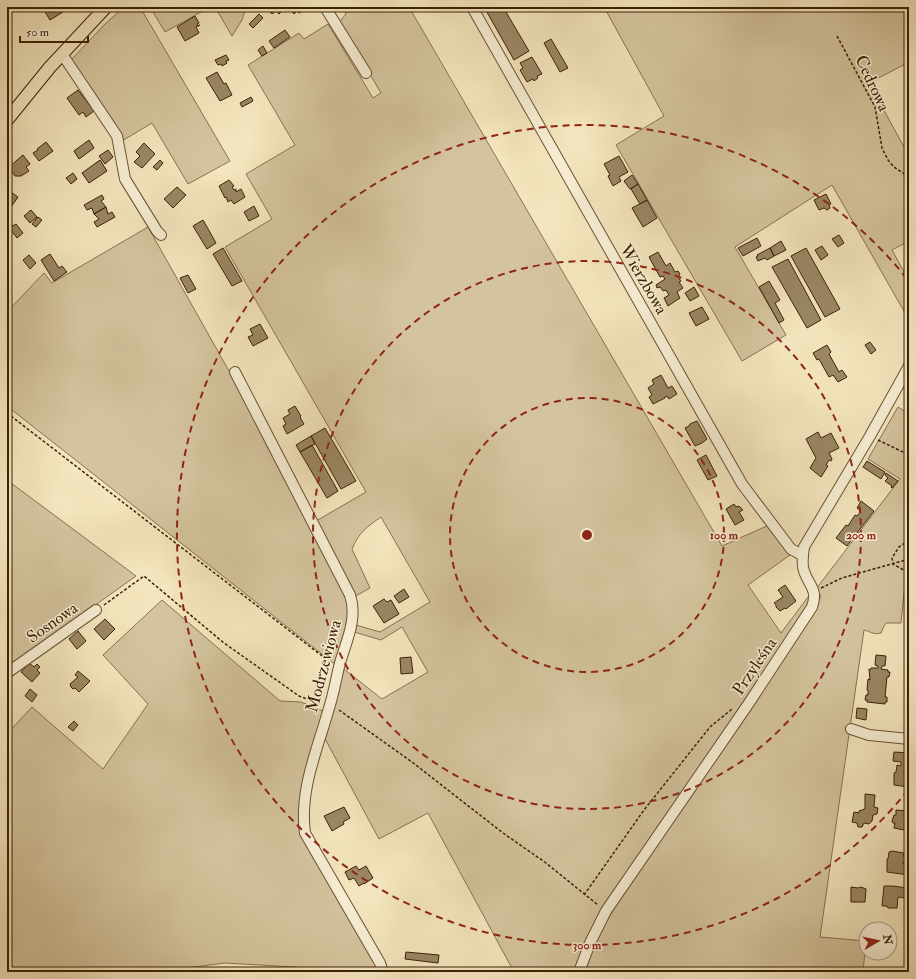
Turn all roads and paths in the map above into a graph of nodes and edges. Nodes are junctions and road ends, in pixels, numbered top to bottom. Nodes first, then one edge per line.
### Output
1 (106, 7) edge
2 (325, 7) edge
3 (472, 7) edge
4 (837, 36) dead end
5 (62, 54) junction
6 (366, 73) dead end
7 (7, 120) edge
8 (909, 177) edge
9 (161, 235) dead end
10 (909, 366) edge
11 (235, 372) dead end
12 (7, 414) edge
13 (870, 436) junction
14 (909, 456) edge
15 (909, 540) edge
16 (802, 555) junction
17 (909, 559) edge
18 (893, 564) junction
19 (909, 572) edge
20 (815, 593) junction
21 (96, 610) joint
22 (339, 669) junction
23 (7, 673) edge
24 (749, 703) junction
25 (330, 708) junction
26 (852, 729) dead end
27 (909, 739) edge
28 (584, 895) junction
29 (606, 911) junction
30 (383, 972) edge
31 (579, 972) edge

1 - 5 main road
2 - 6 street
3 - 16 street, Wierzbowa
4 - 8 path, Cedrowa
5 - 7 main road
5 - 9 street
10 - 13 street
11 - 22 street, Modrzewiowa
12 - 22 path
13 - 14 path
13 - 16 street
15 - 18 path
16 - 20 street
17 - 18 path
18 - 19 path
18 - 20 path
20 - 24 street, Przyleśna
21 - 23 street, Sosnowa
21 - 25 path
22 - 25 street, Modrzewiowa
24 - 28 path
24 - 29 street, Przyleśna
25 - 28 path
25 - 30 street, Modrzewiowa
26 - 27 street
28 - 29 path
29 - 31 street, Przyleśna

